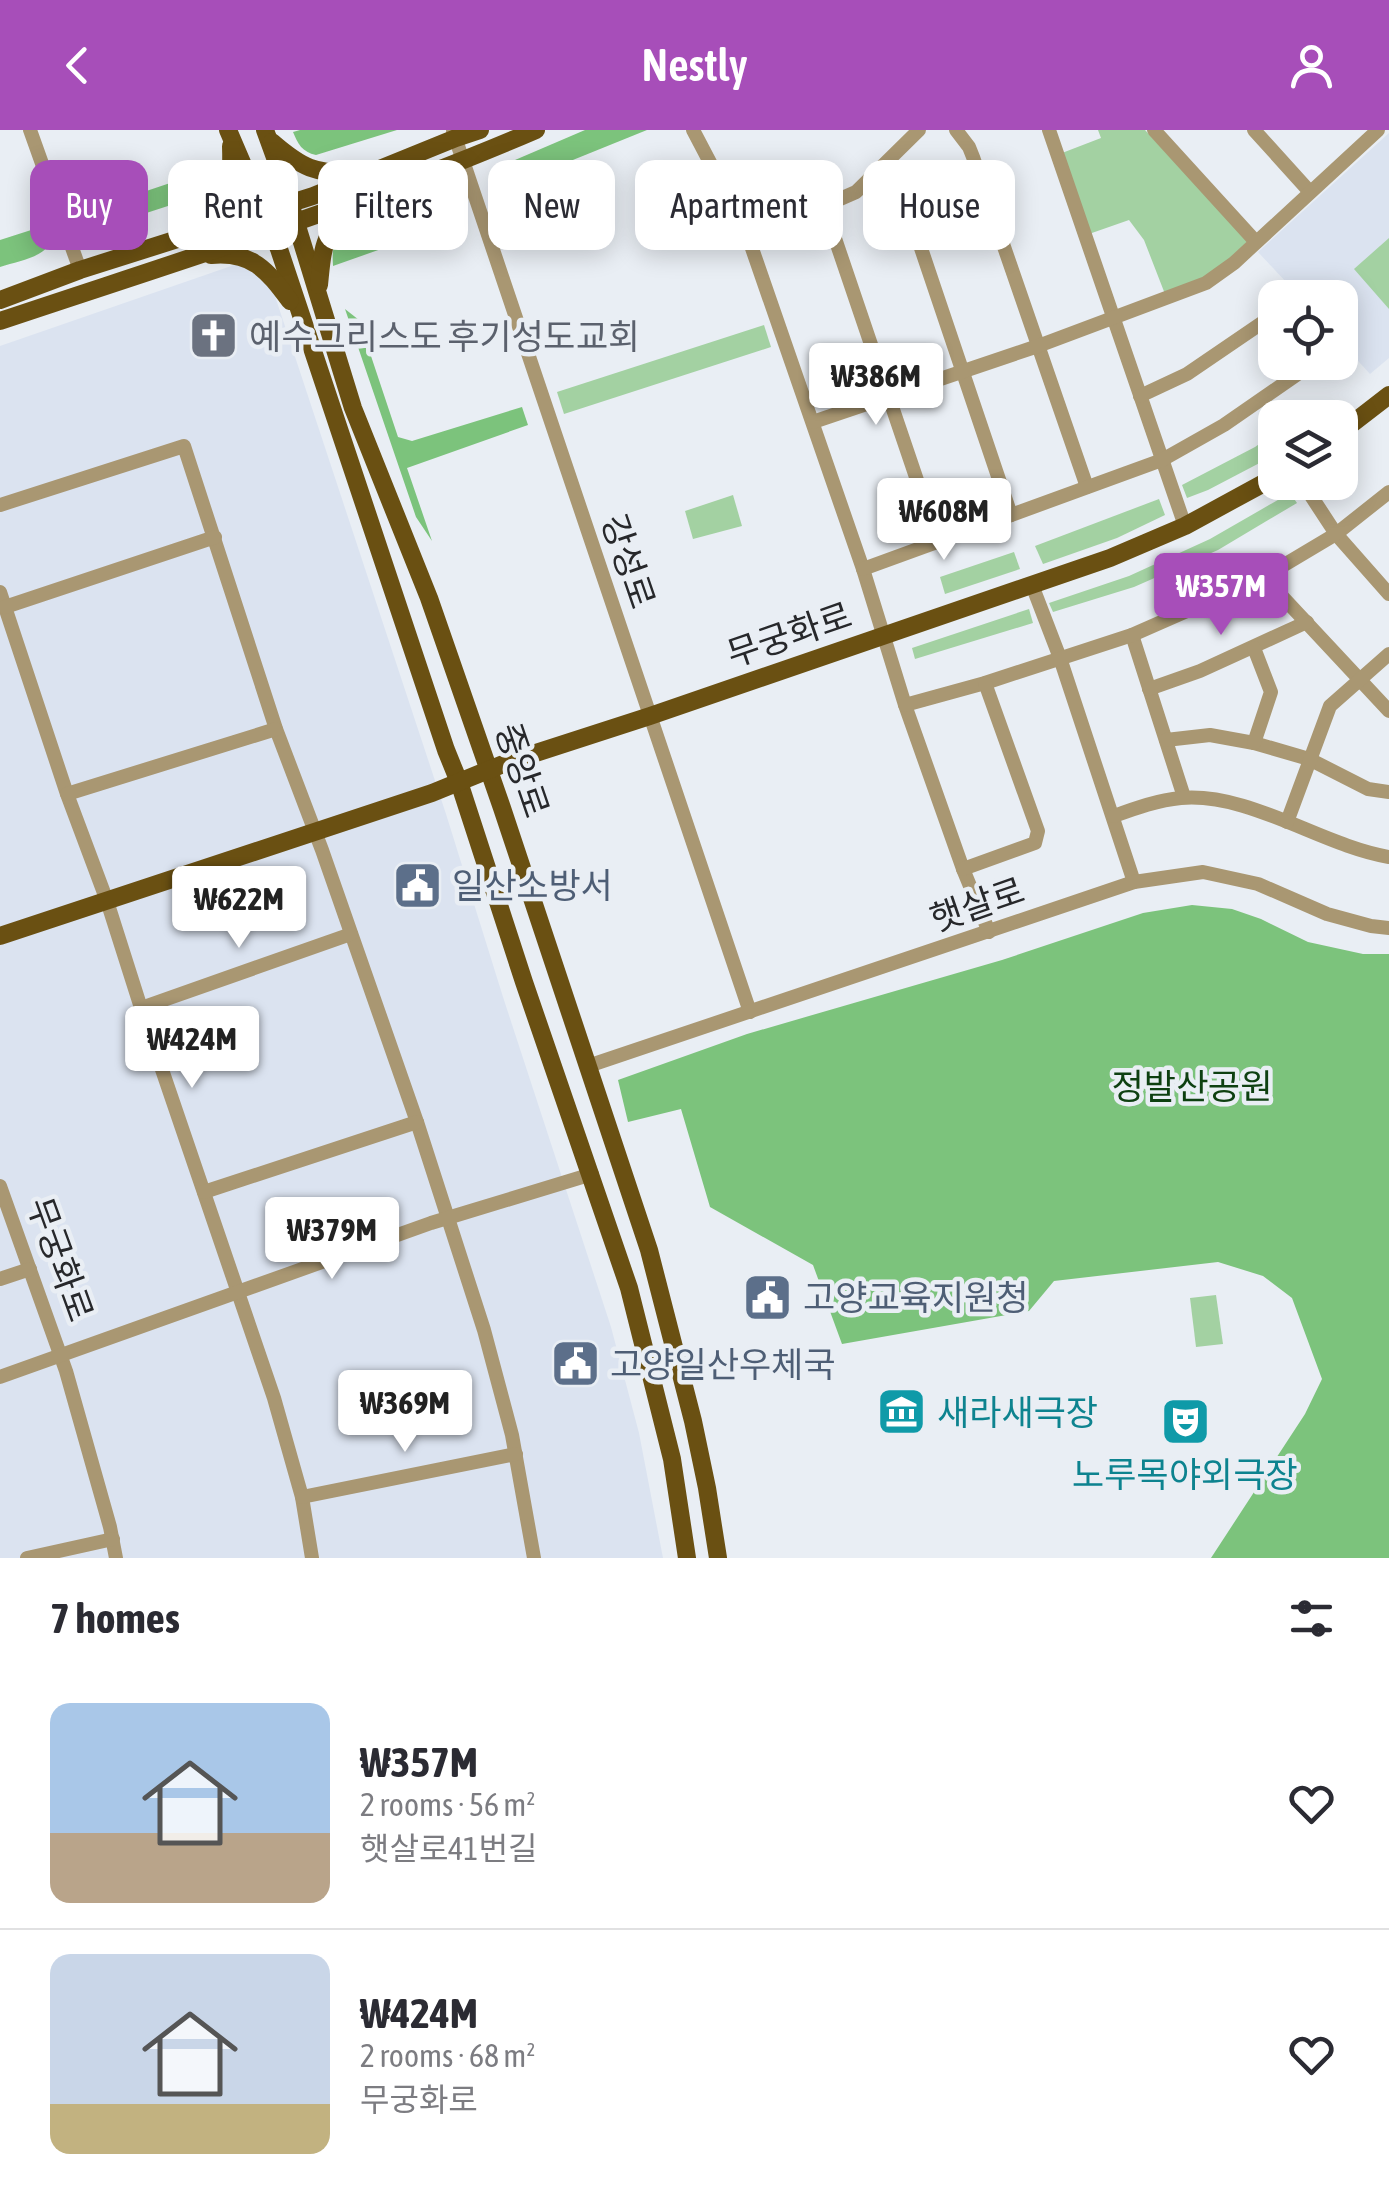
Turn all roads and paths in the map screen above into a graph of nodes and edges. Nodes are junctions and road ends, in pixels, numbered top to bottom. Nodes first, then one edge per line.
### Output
1 (30, 130) edge
2 (480, 130) edge
3 (536, 130) edge
4 (692, 130) edge
5 (919, 130) edge
6 (956, 130) edge
7 (1049, 130) edge
8 (1154, 130) edge
9 (1254, 130) edge
10 (229, 133) edge
11 (1368, 133) edge
12 (266, 134) edge
13 (454, 134) edge
14 (231, 160) edge
15 (241, 160) edge
16 (275, 160) edge
17 (399, 160) edge
18 (464, 160) joint
19 (708, 160) edge
20 (890, 160) edge
21 (318, 170) edge
22 (468, 175) edge
23 (1310, 192) junction
24 (298, 232) edge
25 (168, 242) edge
26 (1256, 242) junction
27 (205, 250) edge
28 (278, 250) edge
29 (323, 250) edge
30 (753, 250) edge
31 (839, 250) edge
32 (922, 250) edge
33 (190, 257) junction
34 (80, 270) junction
35 (318, 295) junction
36 (0, 300) edge
37 (302, 316) junction
38 (1113, 318) junction
39 (0, 322) edge
40 (1258, 326) edge
41 (1038, 346) junction
42 (964, 371) junction
43 (1289, 380) edge
44 (1140, 396) junction
45 (1389, 396) edge
46 (889, 398) junction
47 (1358, 419) edge
48 (813, 422) junction
49 (1162, 460) junction
50 (1258, 486) edge
51 (1087, 487) junction
52 (1389, 492) edge
53 (1314, 500) edge
54 (0, 504) edge
55 (1011, 515) junction
56 (1185, 526) junction
57 (1336, 534) junction
58 (214, 537) junction
59 (938, 542) junction
60 (863, 569) junction
61 (1264, 576) junction
62 (1386, 584) edge
63 (1032, 585) junction
64 (2, 599) edge
65 (1307, 622) junction
66 (1132, 635) junction
67 (885, 636) junction
68 (1254, 648) junction
69 (1389, 654) edge
70 (1060, 658) junction
71 (1361, 680) junction
72 (984, 683) junction
73 (1149, 689) junction
74 (905, 705) junction
75 (1389, 711) edge
76 (650, 716) junction
77 (276, 729) junction
78 (1166, 740) junction
79 (1254, 743) junction
80 (1309, 759) junction
81 (488, 770) junction
82 (459, 782) junction
83 (1389, 792) edge
84 (67, 794) junction
85 (1184, 797) junction
86 (1114, 816) junction
87 (1287, 822) junction
88 (315, 830) junction
89 (1389, 858) edge
90 (964, 869) junction
91 (1134, 882) junction
92 (108, 901) junction
93 (1389, 928) edge
94 (989, 932) junction
95 (351, 934) junction
96 (0, 936) edge
97 (141, 1008) junction
98 (750, 1012) junction
99 (588, 1066) junction
100 (417, 1122) junction
101 (592, 1174) junction
102 (0, 1186) edge
103 (204, 1192) junction
104 (448, 1218) junction
105 (30, 1269) junction
106 (0, 1279) edge
107 (239, 1292) junction
108 (60, 1354) junction
109 (0, 1376) edge
110 (516, 1454) junction
111 (302, 1498) junction
112 (113, 1539) junction
113 (27, 1558) edge
114 (116, 1558) edge
115 (312, 1558) edge
116 (534, 1558) edge
117 (688, 1558) edge
118 (718, 1558) edge

1 - 34 street
2 - 13 main road
3 - 18 main road
4 - 19 street
5 - 20 street
6 - 41 street
7 - 38 street
8 - 26 street
9 - 23 street
10 - 14 main road
10 - 15 main road, 중앙로
11 - 23 street
12 - 16 main road, 중앙로
12 - 21 main road
13 - 17 main road
13 - 18 street, 강성로
22 - 76 street, 강성로
23 - 26 street
24 - 35 main road, 중앙로
25 - 34 main road
26 - 38 street
27 - 33 main road
28 - 37 main road, 중앙로
29 - 35 main road
30 - 48 street
31 - 46 street
32 - 42 street
33 - 37 main road
33 - 39 main road
34 - 36 main road
35 - 81 main road, 중앙로
37 - 82 main road, 중앙로
38 - 41 street
38 - 44 street
40 - 44 street
41 - 42 street
41 - 51 street
42 - 46 street
42 - 55 street
43 - 49 street
44 - 49 street
45 - 47 main road
46 - 48 street
46 - 59 street
48 - 60 street
49 - 51 street
49 - 56 street
50 - 56 main road, 무궁화로
51 - 55 street
52 - 57 street
53 - 57 street
54 - 58 street
55 - 59 street
56 - 63 main road, 무궁화로
57 - 61 street
57 - 62 street
58 - 64 street
58 - 77 street
59 - 60 street
60 - 67 street
61 - 65 street
61 - 66 street
63 - 67 main road, 무궁화로
63 - 70 street
64 - 84 street
65 - 68 street
65 - 71 street
66 - 70 street
66 - 73 street
67 - 74 street
67 - 76 main road, 무궁화로
68 - 73 street
68 - 79 street
69 - 71 street
70 - 72 street
70 - 86 street
71 - 75 street
71 - 80 street
72 - 74 street
72 - 90 street
73 - 78 street
74 - 90 street
76 - 81 main road, 무궁화로
76 - 98 street, 강성로
77 - 84 street
77 - 88 street
78 - 79 street
78 - 85 street
79 - 80 street
80 - 83 street
80 - 87 street
81 - 82 main road, 무궁화로
81 - 99 main road, 중앙로
82 - 88 main road, 무궁화로
82 - 101 main road, 중앙로
84 - 92 street
85 - 86 street
85 - 87 street
86 - 91 street
87 - 89 street
88 - 92 main road, 무궁화로
88 - 95 street
90 - 94 street
91 - 93 street, 햇살로
91 - 94 street, 햇살로
92 - 96 main road, 무궁화로
92 - 97 street
94 - 98 street, 햇살로
95 - 97 street
95 - 100 street
97 - 103 street
98 - 99 street, 햇살로
99 - 118 main road, 중앙로
100 - 103 street
100 - 104 street
101 - 104 street
101 - 117 main road, 중앙로
102 - 105 street, 무궁화로
103 - 107 street
104 - 107 street
104 - 110 street
105 - 106 street
105 - 108 street, 무궁화로
107 - 108 street
107 - 111 street
108 - 109 street
108 - 112 street, 무궁화로
110 - 111 street
110 - 116 street
111 - 115 street
112 - 113 street
112 - 114 street, 무궁화로

